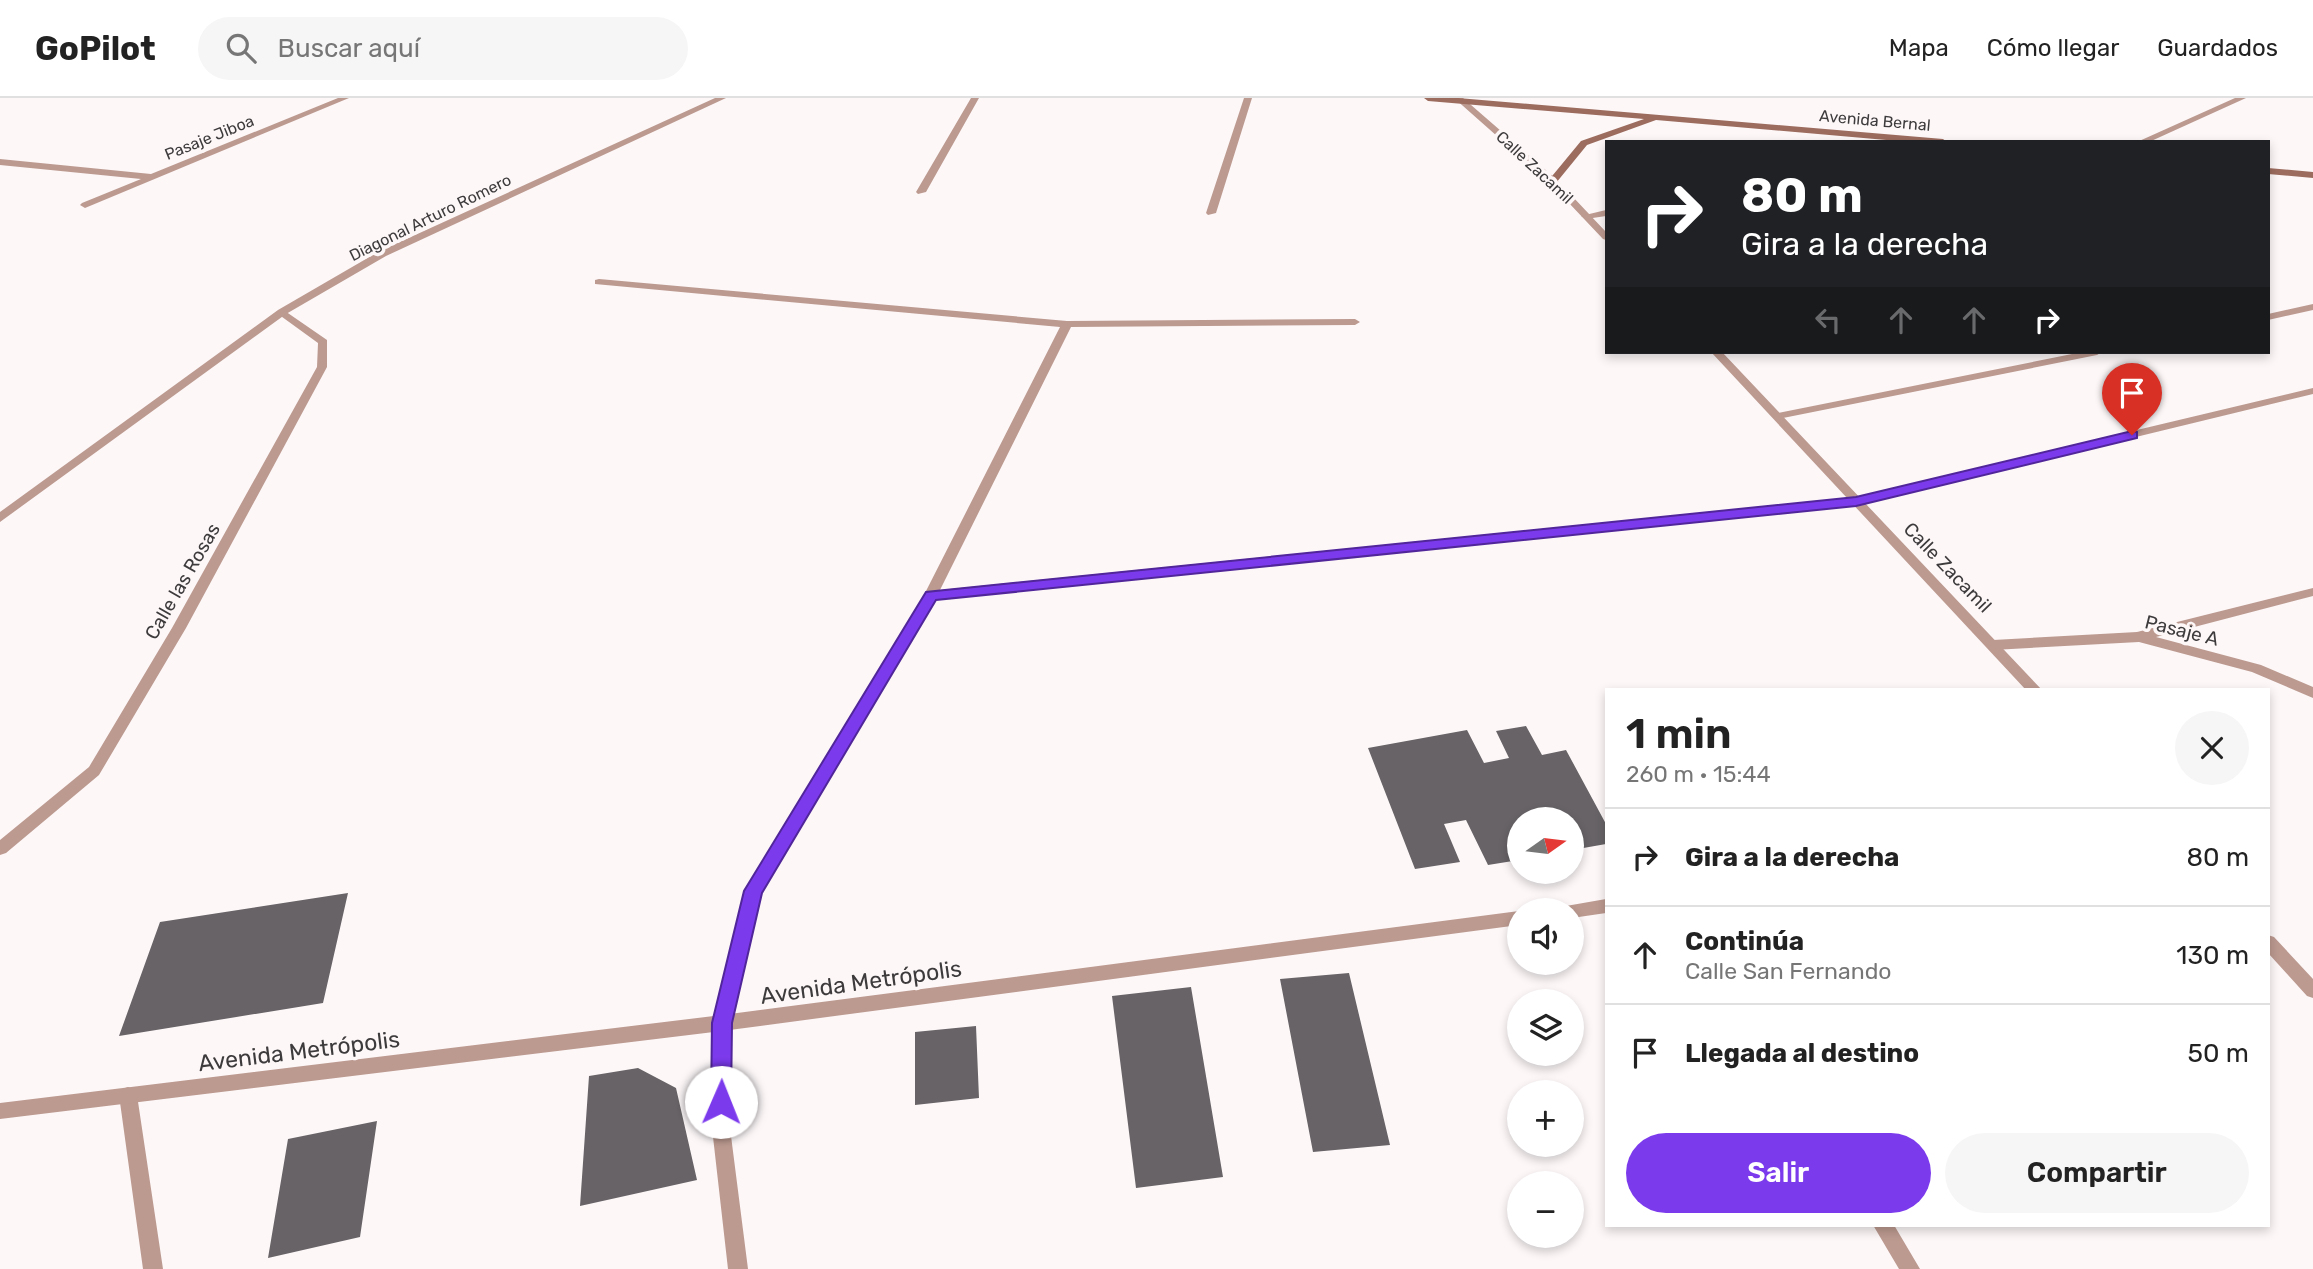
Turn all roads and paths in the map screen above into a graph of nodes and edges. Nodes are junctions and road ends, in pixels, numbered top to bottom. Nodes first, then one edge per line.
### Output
1 (345, 98) edge
2 (722, 98) edge
3 (975, 98) edge
4 (1248, 98) edge
5 (1428, 98) edge
6 (2242, 98) edge
7 (1460, 99) edge
8 (1661, 117) junction
9 (1920, 140) edge
10 (2146, 140) edge
11 (0, 162) edge
12 (2270, 171) edge
13 (2313, 175) edge
14 (153, 177) junction
15 (1553, 181) junction
16 (921, 192) dead end
17 (85, 205) dead end
18 (1211, 213) dead end
19 (1605, 213) edge
20 (1586, 216) junction
21 (1605, 236) edge
22 (599, 282) dead end
23 (2313, 307) edge
24 (282, 312) junction
25 (2270, 317) edge
26 (1355, 322) dead end
27 (1067, 324) junction
28 (1718, 354) edge
29 (2087, 354) edge
30 (2313, 391) edge
31 (1777, 416) junction
32 (1856, 501) junction
33 (0, 517) edge
34 (2313, 592) edge
35 (931, 595) junction
36 (2139, 637) junction
37 (1993, 645) junction
38 (2033, 688) edge
39 (2313, 693) edge
40 (0, 849) edge
41 (1605, 906) edge
42 (1584, 909) edge
43 (1507, 920) edge
44 (2270, 944) edge
45 (2313, 991) edge
46 (722, 1023) junction
47 (128, 1095) junction
48 (0, 1111) edge
49 (1884, 1227) edge
50 (153, 1269) edge
51 (738, 1269) edge
52 (1910, 1269) edge

1 - 14 street, Pasaje Jiboa
2 - 24 street, Diagonal Arturo Romero
3 - 16 street
4 - 18 street
5 - 7 main road, Avenida Bernal
6 - 10 street
7 - 8 main road, Avenida Bernal
7 - 15 street, Calle Zacamil
8 - 9 main road, Avenida Bernal
8 - 15 main road
11 - 14 street
12 - 13 main road
14 - 17 street, Pasaje Jiboa
15 - 20 street, Calle Zacamil
19 - 20 street
20 - 21 street, Calle Zacamil
22 - 27 street
23 - 25 street
24 - 33 street, Diagonal Arturo Romero
24 - 40 street, Calle las Rosas
26 - 27 street
27 - 35 street
28 - 31 street, Calle Zacamil
29 - 31 street
30 - 32 street
31 - 32 street, Calle Zacamil
32 - 35 street
32 - 37 street, Calle Zacamil
34 - 36 street
35 - 46 street
36 - 37 street, Pasaje A
36 - 39 street, Pasaje A
37 - 38 street, Calle Zacamil
41 - 42 street
43 - 46 street, Avenida Metrópolis
44 - 45 street
46 - 47 street, Avenida Metrópolis
46 - 51 street
47 - 48 street, Avenida Metrópolis
47 - 50 street
49 - 52 street

